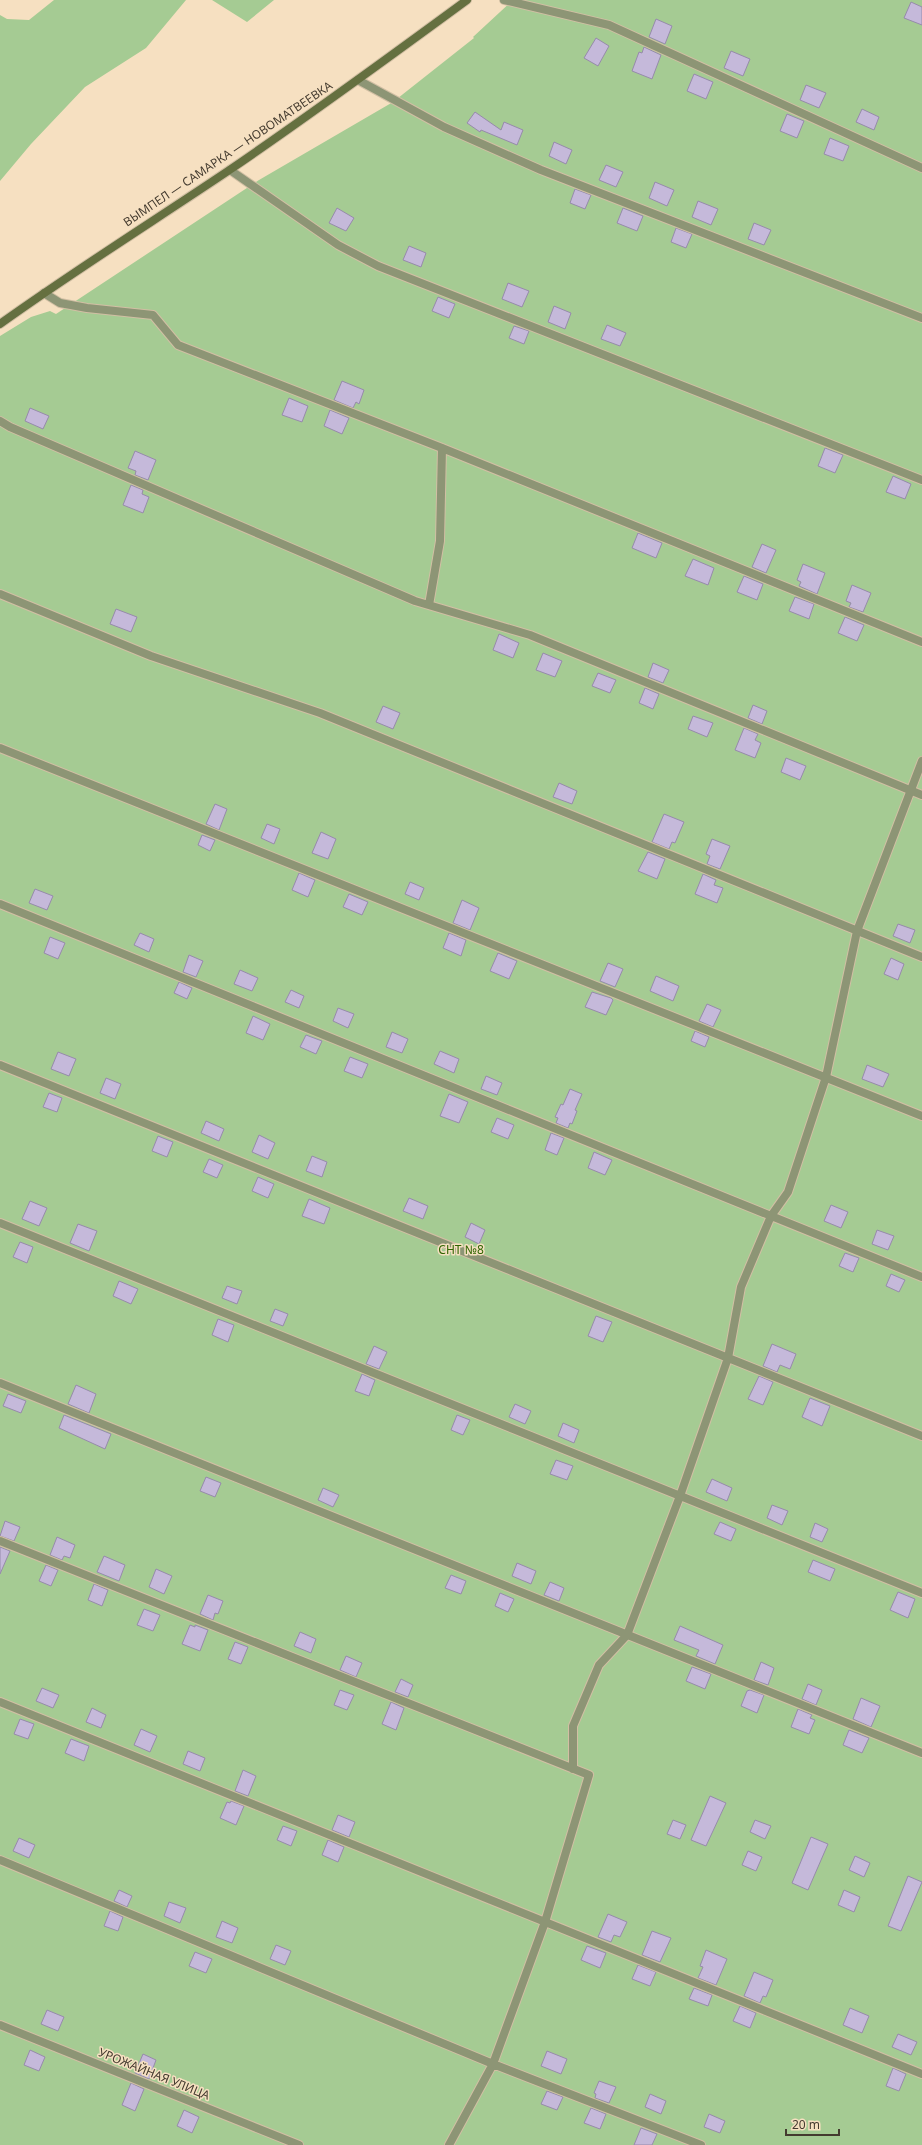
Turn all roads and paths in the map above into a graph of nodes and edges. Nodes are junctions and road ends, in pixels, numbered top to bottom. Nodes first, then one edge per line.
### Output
1 (467, 0) edge
2 (504, 0) edge
3 (358, 80) junction
4 (922, 168) edge
5 (230, 170) junction
6 (44, 293) junction
7 (922, 318) edge
8 (0, 324) edge
9 (0, 421) edge
10 (442, 448) junction
11 (922, 480) edge
12 (0, 594) edge
13 (429, 605) junction
14 (922, 642) edge
15 (0, 748) edge
16 (922, 761) edge
17 (912, 791) junction
18 (922, 795) edge
19 (0, 904) edge
20 (857, 932) junction
21 (922, 957) edge
22 (0, 1065) edge
23 (826, 1077) junction
24 (922, 1116) edge
25 (771, 1216) junction
26 (0, 1224) edge
27 (922, 1277) edge
28 (728, 1358) junction
29 (0, 1383) edge
30 (922, 1436) edge
31 (680, 1496) junction
32 (0, 1540) edge
33 (922, 1593) edge
34 (627, 1635) junction
35 (0, 1702) edge
36 (922, 1753) edge
37 (573, 1769) junction
38 (0, 1860) edge
39 (545, 1922) junction
40 (0, 2025) edge
41 (492, 2064) junction
42 (922, 2074) edge
43 (299, 2145) edge
44 (449, 2145) edge
45 (701, 2145) edge

1 - 3 main road, ВЫМПЕЛ — САМАРКА — НОВОМАТВЕЕВКА
2 - 4 street
3 - 5 main road, ВЫМПЕЛ — САМАРКА — НОВОМАТВЕЕВКА
3 - 7 street
5 - 6 main road, ВЫМПЕЛ — САМАРКА — НОВОМАТВЕЕВКА
5 - 11 street
6 - 8 main road, ВЫМПЕЛ — САМАРКА — НОВОМАТВЕЕВКА
6 - 10 street
9 - 13 street
10 - 13 street
10 - 14 street
12 - 20 street
13 - 17 street
15 - 23 street
16 - 17 street
17 - 18 street
17 - 20 street
19 - 25 street
20 - 21 street
20 - 23 street
22 - 28 street
23 - 24 street
23 - 25 street
25 - 27 street
25 - 28 street
26 - 31 street
28 - 30 street
28 - 31 street
29 - 34 street
31 - 33 street
31 - 34 street
32 - 37 street
34 - 36 street
34 - 37 street
35 - 39 street
37 - 39 street
38 - 41 street
39 - 41 street
39 - 42 street
40 - 43 street, УРОЖАЙНАЯ УЛИЦА
41 - 44 street
41 - 45 street

